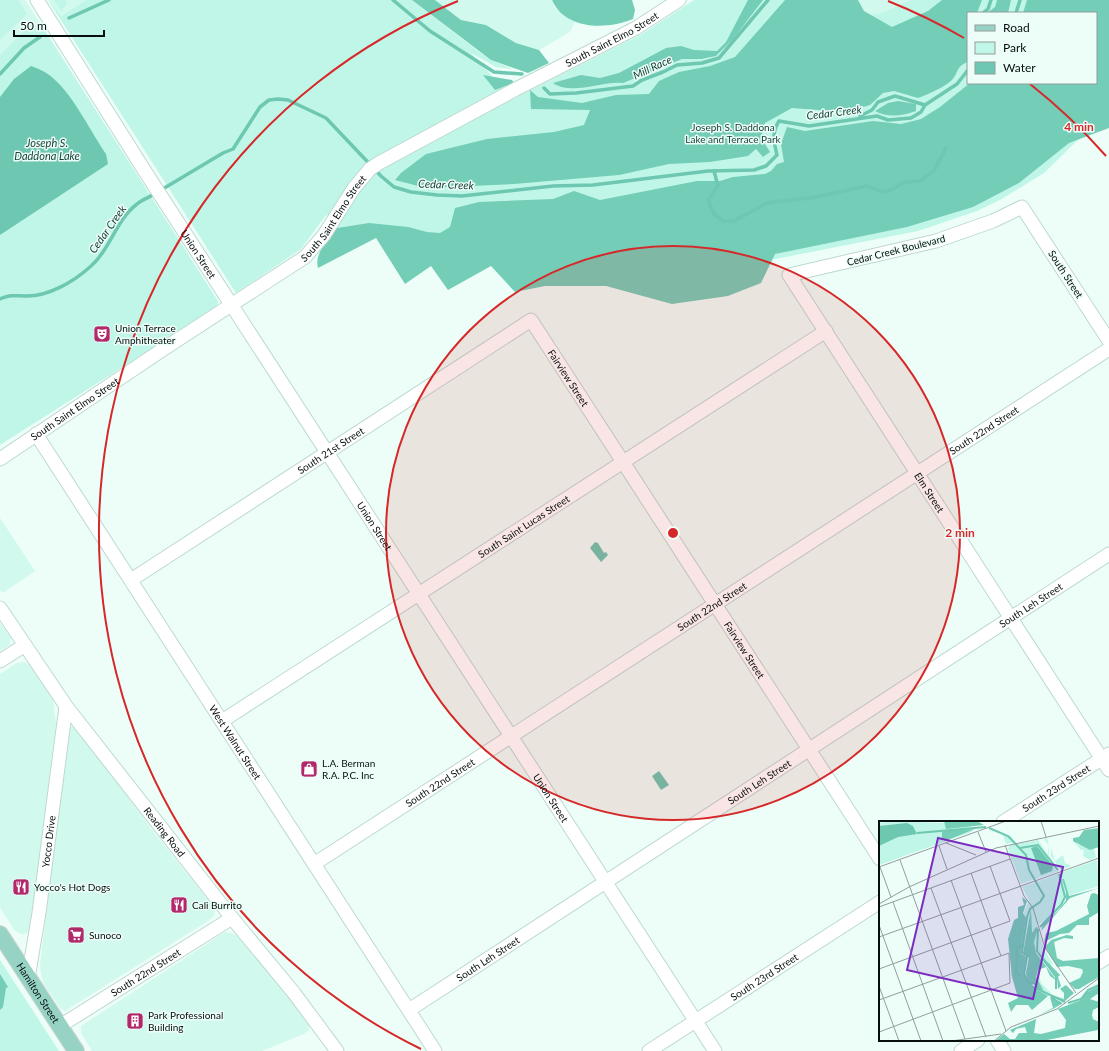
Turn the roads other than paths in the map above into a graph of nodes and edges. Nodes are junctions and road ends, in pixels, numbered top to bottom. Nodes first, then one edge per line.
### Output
1 (37, 0) edge
2 (679, 0) edge
3 (1022, 207) joint
4 (789, 275) joint
5 (232, 304) junction
6 (531, 320) joint
7 (826, 331) junction
8 (1109, 341) edge
9 (1109, 349) edge
10 (36, 434) junction
11 (327, 451) junction
12 (0, 459) edge
13 (623, 463) junction
14 (918, 474) junction
15 (1109, 554) edge
16 (131, 580) junction
17 (420, 594) junction
18 (715, 605) junction
19 (0, 608) edge
20 (1011, 618) junction
21 (25, 645) junction
22 (0, 661) edge
23 (66, 706) junction
24 (222, 721) junction
25 (512, 736) junction
26 (809, 750) junction
27 (1105, 756) edge
28 (1109, 770) edge
29 (1005, 821) edge
30 (879, 857) edge
31 (314, 864) junction
32 (606, 882) junction
33 (879, 903) edge
34 (232, 918) junction
35 (0, 934) edge
36 (1109, 956) edge
37 (1099, 962) edge
38 (28, 978) junction
39 (409, 1010) junction
40 (696, 1021) junction
41 (60, 1026) junction
42 (976, 1041) edge
43 (998, 1041) edge
44 (76, 1051) edge
45 (337, 1051) edge
46 (435, 1051) edge
47 (649, 1051) edge
48 (715, 1051) edge
49 (961, 1051) edge
50 (1004, 1051) edge

1 - 5 street, Union Street
2 - 5 street, South Saint Elmo Street
3 - 4 street, Cedar Creek Boulevard
3 - 8 street, South Street
4 - 7 street, Elm Street
5 - 10 street, South Saint Elmo Street
5 - 11 street, Union Street
6 - 11 street, South 21st Street
6 - 13 street, Fairview Street
7 - 13 street, South Saint Lucas Street
7 - 14 street, Elm Street
9 - 14 street, South 22nd Street
10 - 12 street, South Saint Elmo Street
10 - 16 street, West Walnut Street
11 - 16 street, South 21st Street
11 - 17 street, Union Street
13 - 17 street, South Saint Lucas Street
13 - 18 street, Fairview Street
14 - 18 street, South 22nd Street
14 - 20 street, Elm Street
15 - 20 street, South Leh Street
16 - 24 street, West Walnut Street
17 - 24 street, South Saint Lucas Street
17 - 25 street, Union Street
18 - 25 street, South 22nd Street
18 - 26 street, Fairview Street
19 - 21 street, Reading Road
20 - 26 street, South Leh Street
20 - 27 street, Elm Street
21 - 22 street
21 - 23 street, Reading Road
23 - 34 street, Reading Road
23 - 38 street, Yocco Drive
24 - 31 street, West Walnut Street
25 - 31 street, South 22nd Street
25 - 32 street, Union Street
26 - 30 street, Fairview Street
26 - 32 street, South Leh Street
27 - 28 street, Elm Street
27 - 29 street, South 23rd Street
31 - 39 street, West Walnut Street
32 - 39 street, South Leh Street
32 - 40 street, Union Street
33 - 40 street, South 23rd Street
34 - 41 street, South 22nd Street
34 - 45 street, Reading Road
35 - 38 main road, Hamilton Street
36 - 37 street
38 - 41 main road, Hamilton Street
39 - 46 street, West Walnut Street
40 - 47 street, South 23rd Street
40 - 48 street, Union Street
41 - 44 main road, Hamilton Street
42 - 49 street
43 - 50 street

